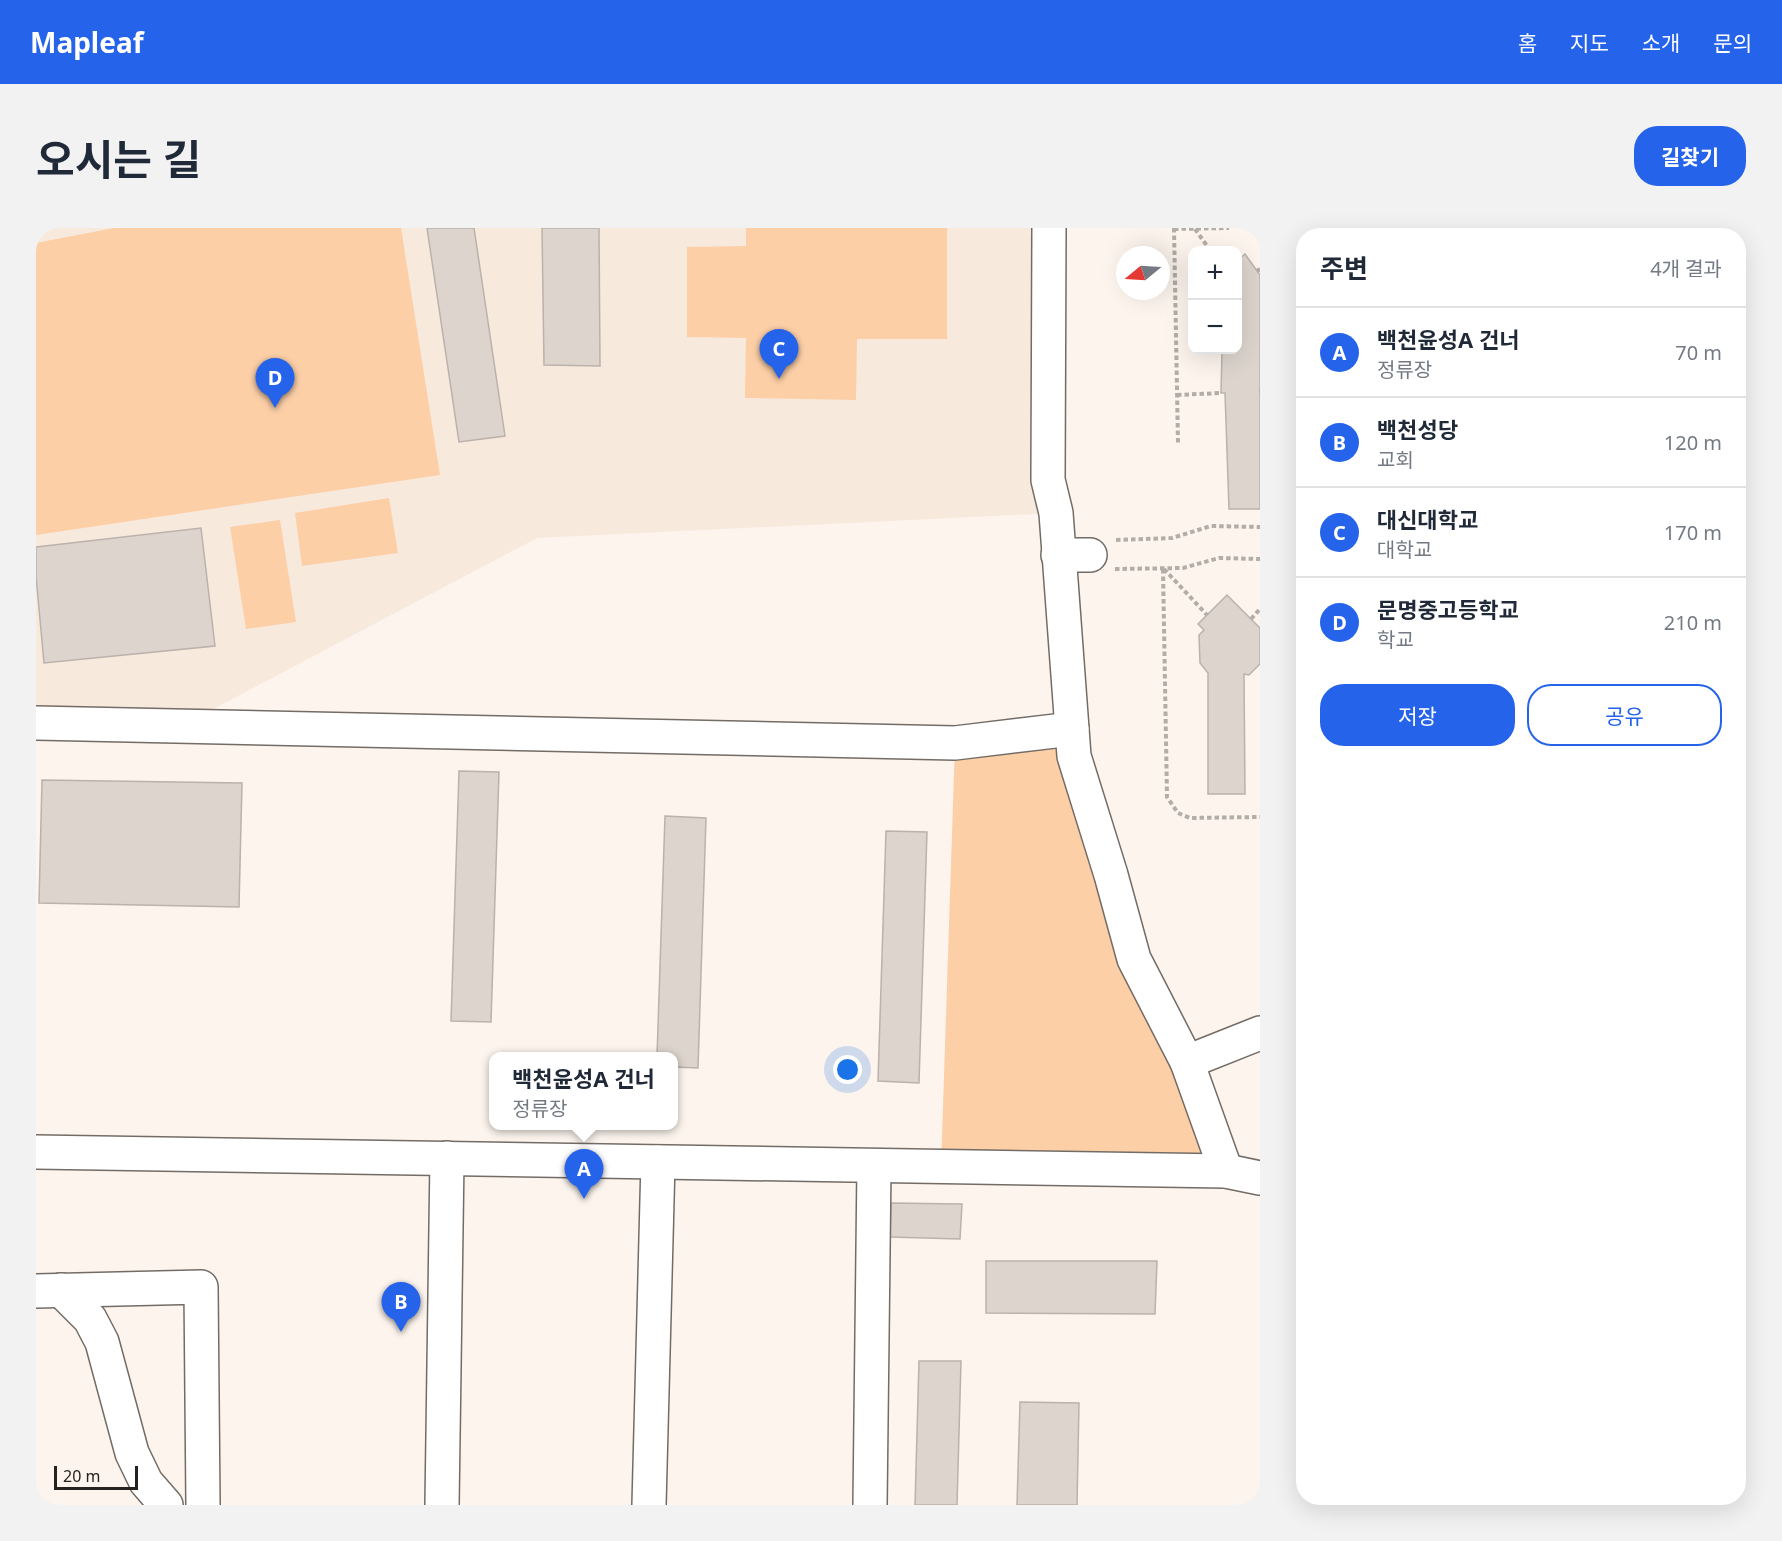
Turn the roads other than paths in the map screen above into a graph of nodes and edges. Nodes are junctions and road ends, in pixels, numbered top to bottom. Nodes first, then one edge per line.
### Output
1 (1049, 228) edge
2 (1058, 555) junction
3 (1105, 555) road end
4 (36, 723) edge
5 (1072, 729) junction
6 (1260, 1033) edge
7 (1186, 1062) junction
8 (36, 1152) edge
9 (447, 1158) junction
10 (658, 1162) junction
11 (874, 1166) junction
12 (1226, 1171) junction
13 (1260, 1178) edge
14 (49, 1291) edge
15 (166, 1505) edge
16 (203, 1505) edge
17 (442, 1505) edge
18 (649, 1505) edge
19 (870, 1505) edge

1 - 2 street
2 - 3 street
2 - 5 street
4 - 5 street
5 - 7 street
6 - 7 street
7 - 12 street
8 - 9 street
9 - 10 street
9 - 17 street
10 - 11 street
10 - 18 street
11 - 12 street
11 - 19 street
12 - 13 street
14 - 15 street
14 - 16 street

